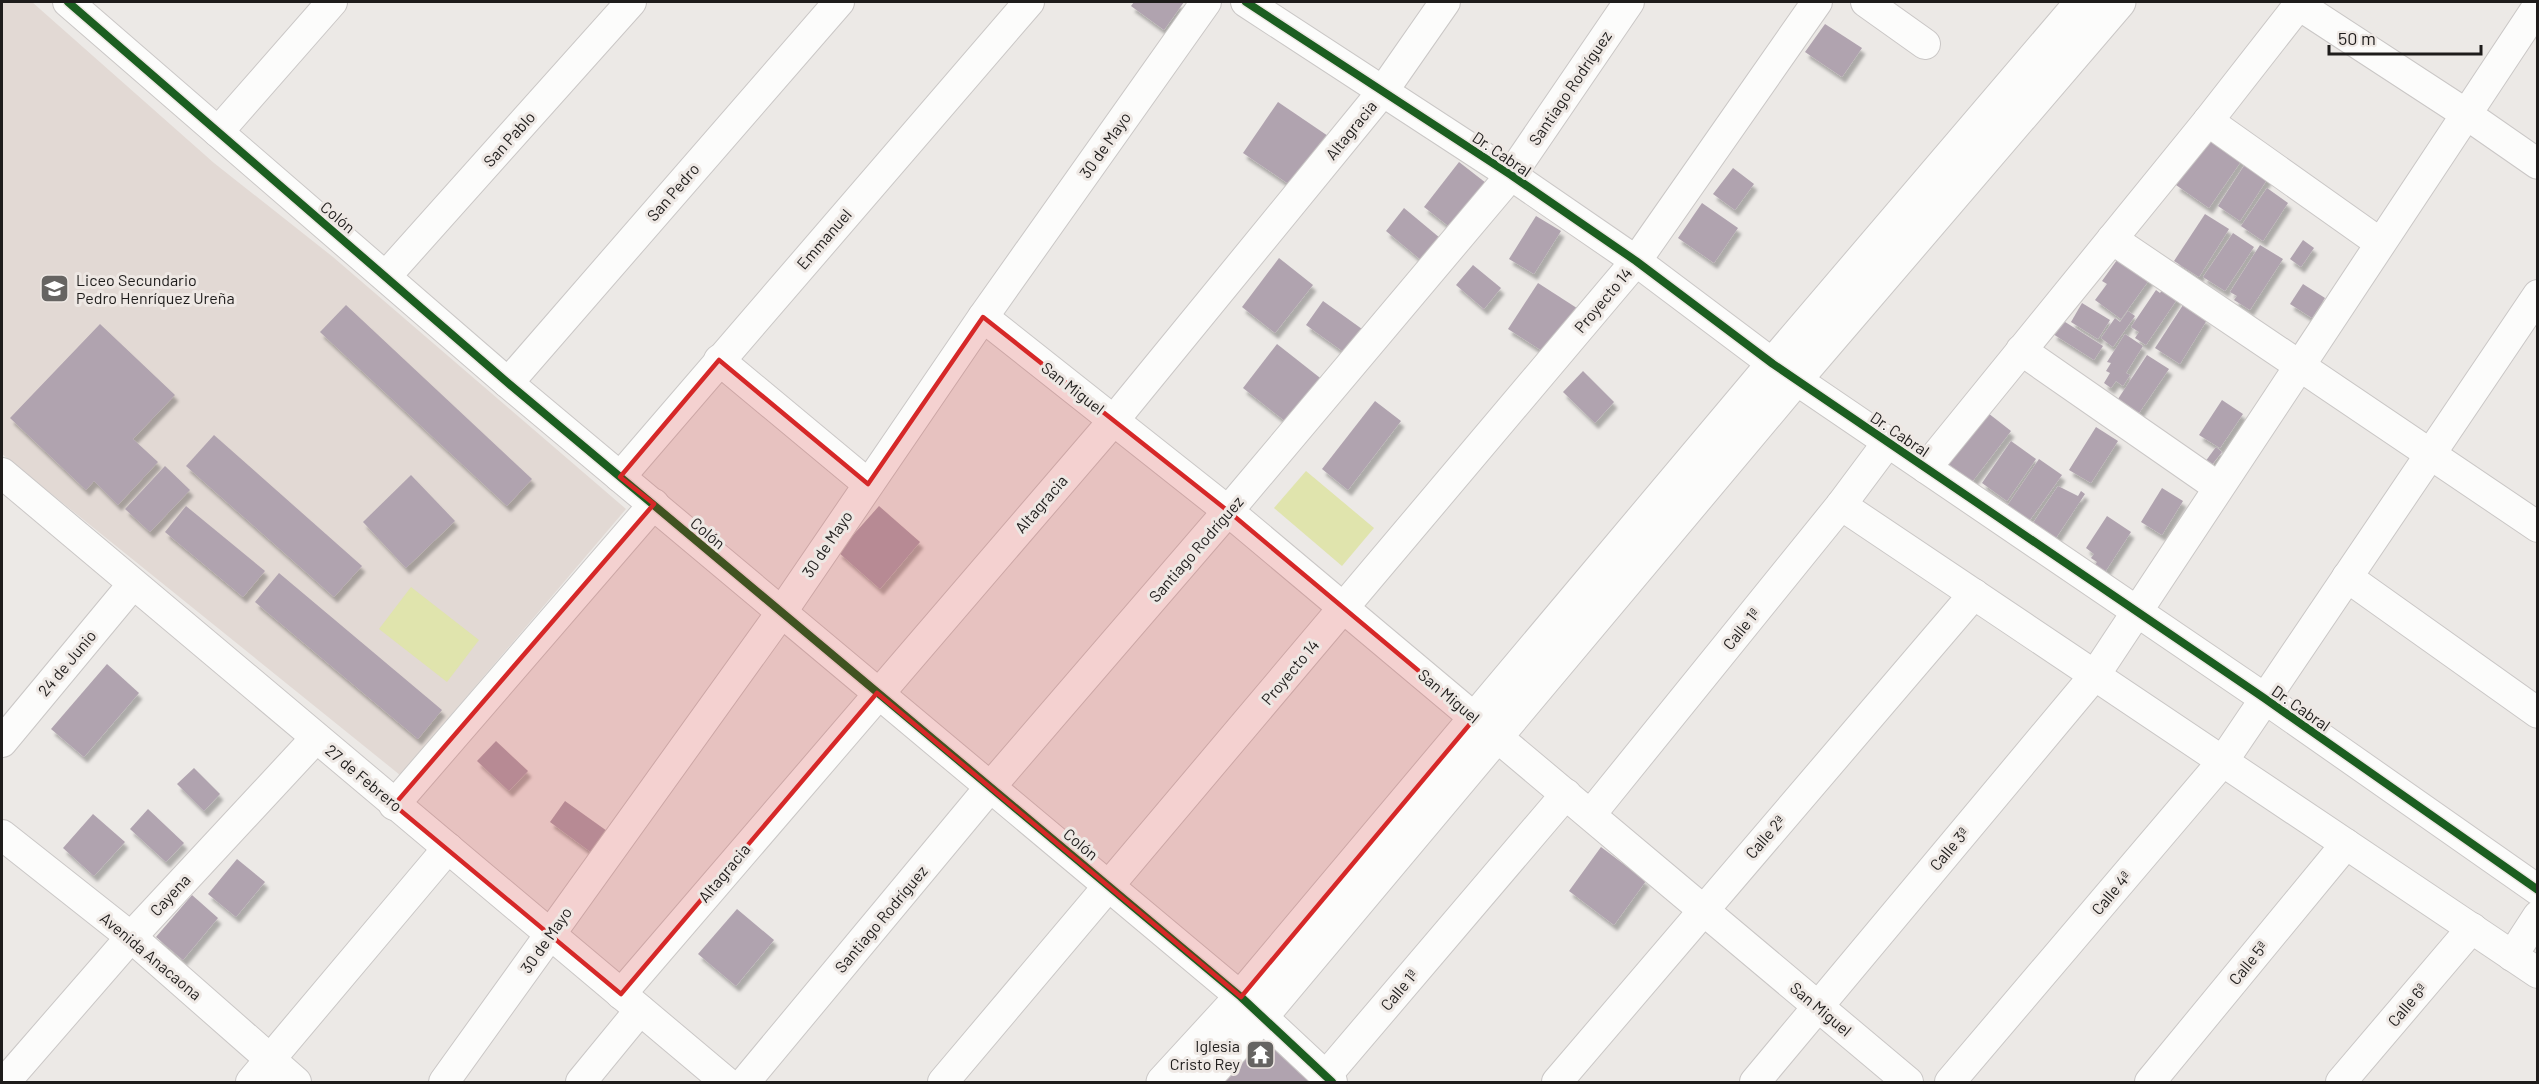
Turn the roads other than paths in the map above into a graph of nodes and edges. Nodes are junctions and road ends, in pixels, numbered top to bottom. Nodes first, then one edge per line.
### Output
1 (68, 2) edge
2 (332, 2) edge
3 (631, 2) edge
4 (839, 2) edge
5 (1029, 2) edge
6 (1206, 2) edge
7 (1246, 2) edge
8 (1445, 2) edge
9 (1629, 2) edge
10 (1817, 2) edge
11 (1866, 2) edge
12 (2082, 2) edge
13 (2119, 2) edge
14 (2300, 3) edge
15 (2538, 6) edge
16 (1926, 44) dead end
17 (1383, 91) junction
18 (2466, 114) junction
19 (2208, 122) junction
20 (218, 132) junction
21 (2538, 164) edge
22 (1511, 175) junction
23 (2112, 239) junction
24 (2380, 243) junction
25 (1636, 261) junction
26 (386, 276) junction
27 (2538, 295) edge
28 (983, 317) junction
29 (2528, 329) edge
30 (2021, 350) junction
31 (719, 360) junction
32 (2299, 366) junction
33 (1784, 372) junction
34 (508, 382) junction
35 (1114, 420) junction
36 (1888, 442) junction
37 (2429, 455) junction
38 (1926, 468) junction
39 (2, 473) edge
40 (620, 477) junction
41 (868, 484) junction
42 (2218, 487) junction
43 (654, 504) junction
44 (1841, 505) junction
45 (1228, 511) junction
46 (2538, 527) edge
47 (2347, 577) junction
48 (133, 584) junction
49 (1974, 594) junction
50 (1345, 608) junction
51 (2136, 611) junction
52 (781, 613) junction
53 (2095, 675) junction
54 (877, 693) junction
55 (2264, 698) junction
56 (2538, 713) edge
57 (1486, 727) junction
58 (316, 738) junction
59 (2, 742) edge
60 (2223, 760) junction
61 (991, 786) junction
62 (1566, 794) junction
63 (394, 805) junction
64 (1591, 814) junction
65 (2, 835) edge
66 (2346, 844) junction
67 (448, 848) junction
68 (1110, 886) junction
69 (2538, 890) edge
70 (1703, 909) junction
71 (2538, 916) edge
72 (2472, 928) junction
73 (549, 935) junction
74 (131, 937) junction
75 (2512, 956) junction
76 (2538, 973) edge
77 (631, 1002) junction
78 (1251, 1007) junction
79 (1817, 1007) junction
80 (270, 1059) junction
81 (2, 1079) edge
82 (1328, 1080) edge
83 (5, 1082) edge
84 (251, 1083) edge
85 (296, 1083) edge
86 (444, 1083) edge
87 (581, 1083) edge
88 (726, 1083) edge
89 (745, 1083) edge
90 (943, 1083) edge
91 (1162, 1083) edge
92 (1202, 1083) edge
93 (1557, 1083) edge
94 (1755, 1083) edge
95 (1908, 1083) edge
96 (1950, 1083) edge
97 (2150, 1083) edge
98 (2341, 1083) edge

1 - 20 street, Colón
2 - 20 street
3 - 26 street, San Pablo
4 - 34 street, San Pedro
5 - 31 street, Emmanuel
6 - 28 street, 30 de Mayo
7 - 17 street, Dr. Cabral
8 - 17 street, Altagracia
9 - 22 street, Santiago Rodríguez
10 - 25 street, Proyecto 14
11 - 16 street
12 - 33 main road
13 - 33 main road
14 - 18 street
14 - 19 street
15 - 18 street, Calle 3ª
17 - 22 street, Dr. Cabral
17 - 35 street, Altagracia
18 - 21 street
18 - 24 street, Calle 3ª
19 - 23 street
19 - 24 street
20 - 26 street, Colón
22 - 25 street, Dr. Cabral
22 - 45 street, Santiago Rodríguez
23 - 30 street
23 - 32 street
24 - 32 street, Calle 3ª
25 - 33 street, Dr. Cabral
25 - 50 street, Proyecto 14
26 - 34 street, Colón
27 - 29 street, Calle 4ª
28 - 35 street, San Miguel
28 - 41 street, 30 de Mayo
29 - 37 street, Calle 4ª
30 - 38 street
30 - 42 street
31 - 40 street, Emmanuel
31 - 41 street
32 - 37 street
32 - 42 street, Calle 3ª
33 - 36 street, Dr. Cabral
33 - 57 main road
34 - 40 street, Colón
35 - 45 street, San Miguel
35 - 54 street, Altagracia
36 - 38 street, Dr. Cabral
36 - 44 street, Calle 1ª
37 - 46 street
37 - 47 street, Calle 4ª
38 - 51 street, Dr. Cabral
39 - 48 street, 27 de Febrero
40 - 43 street, Colón
41 - 52 street, 30 de Mayo
42 - 51 street, Calle 3ª
43 - 52 street, Colón
43 - 63 street
44 - 49 street
44 - 64 street, Calle 1ª
45 - 50 street, San Miguel
45 - 61 street, Santiago Rodríguez
47 - 55 street, Calle 4ª
47 - 56 street
48 - 58 street, 27 de Febrero
48 - 59 street, 24 de Junio
49 - 53 street
49 - 70 street, Calle 2ª
50 - 57 street, San Miguel
50 - 68 street, Proyecto 14
51 - 53 street, Calle 3ª
51 - 55 street, Dr. Cabral
52 - 54 street, Colón
52 - 73 street, 30 de Mayo
53 - 60 street
53 - 79 street, Calle 3ª
54 - 61 street, Colón
54 - 77 street, Altagracia
55 - 60 street, Calle 4ª
55 - 69 street, Dr. Cabral
57 - 62 street, San Miguel
57 - 78 main road
58 - 63 street, 27 de Febrero
58 - 74 street, Cayena
60 - 66 street
60 - 96 street, Calle 4ª
61 - 68 street, Colón
61 - 89 street, Santiago Rodríguez
62 - 64 street, San Miguel
62 - 82 street, Calle 1ª
63 - 67 street, 27 de Febrero
64 - 70 street, San Miguel
65 - 74 street, Avenida Anacaona
66 - 72 street
66 - 97 street, Calle 5ª
67 - 73 street, 27 de Febrero
67 - 80 street
68 - 78 street, Colón
68 - 90 street, Proyecto 14
70 - 79 street, San Miguel
70 - 93 street, Calle 2ª
71 - 75 street
72 - 75 street
72 - 98 street, Calle 6ª
73 - 77 street, 27 de Febrero
73 - 86 street, 30 de Mayo
74 - 80 street, Avenida Anacaona
74 - 83 street, Cayena
75 - 76 street
77 - 87 street, Altagracia
77 - 88 street, 27 de Febrero
78 - 82 street, Colón
78 - 91 main road
78 - 92 main road
79 - 94 street, Calle 3ª
79 - 95 street, San Miguel
80 - 84 street
80 - 85 street, Avenida Anacaona
81 - 83 street

